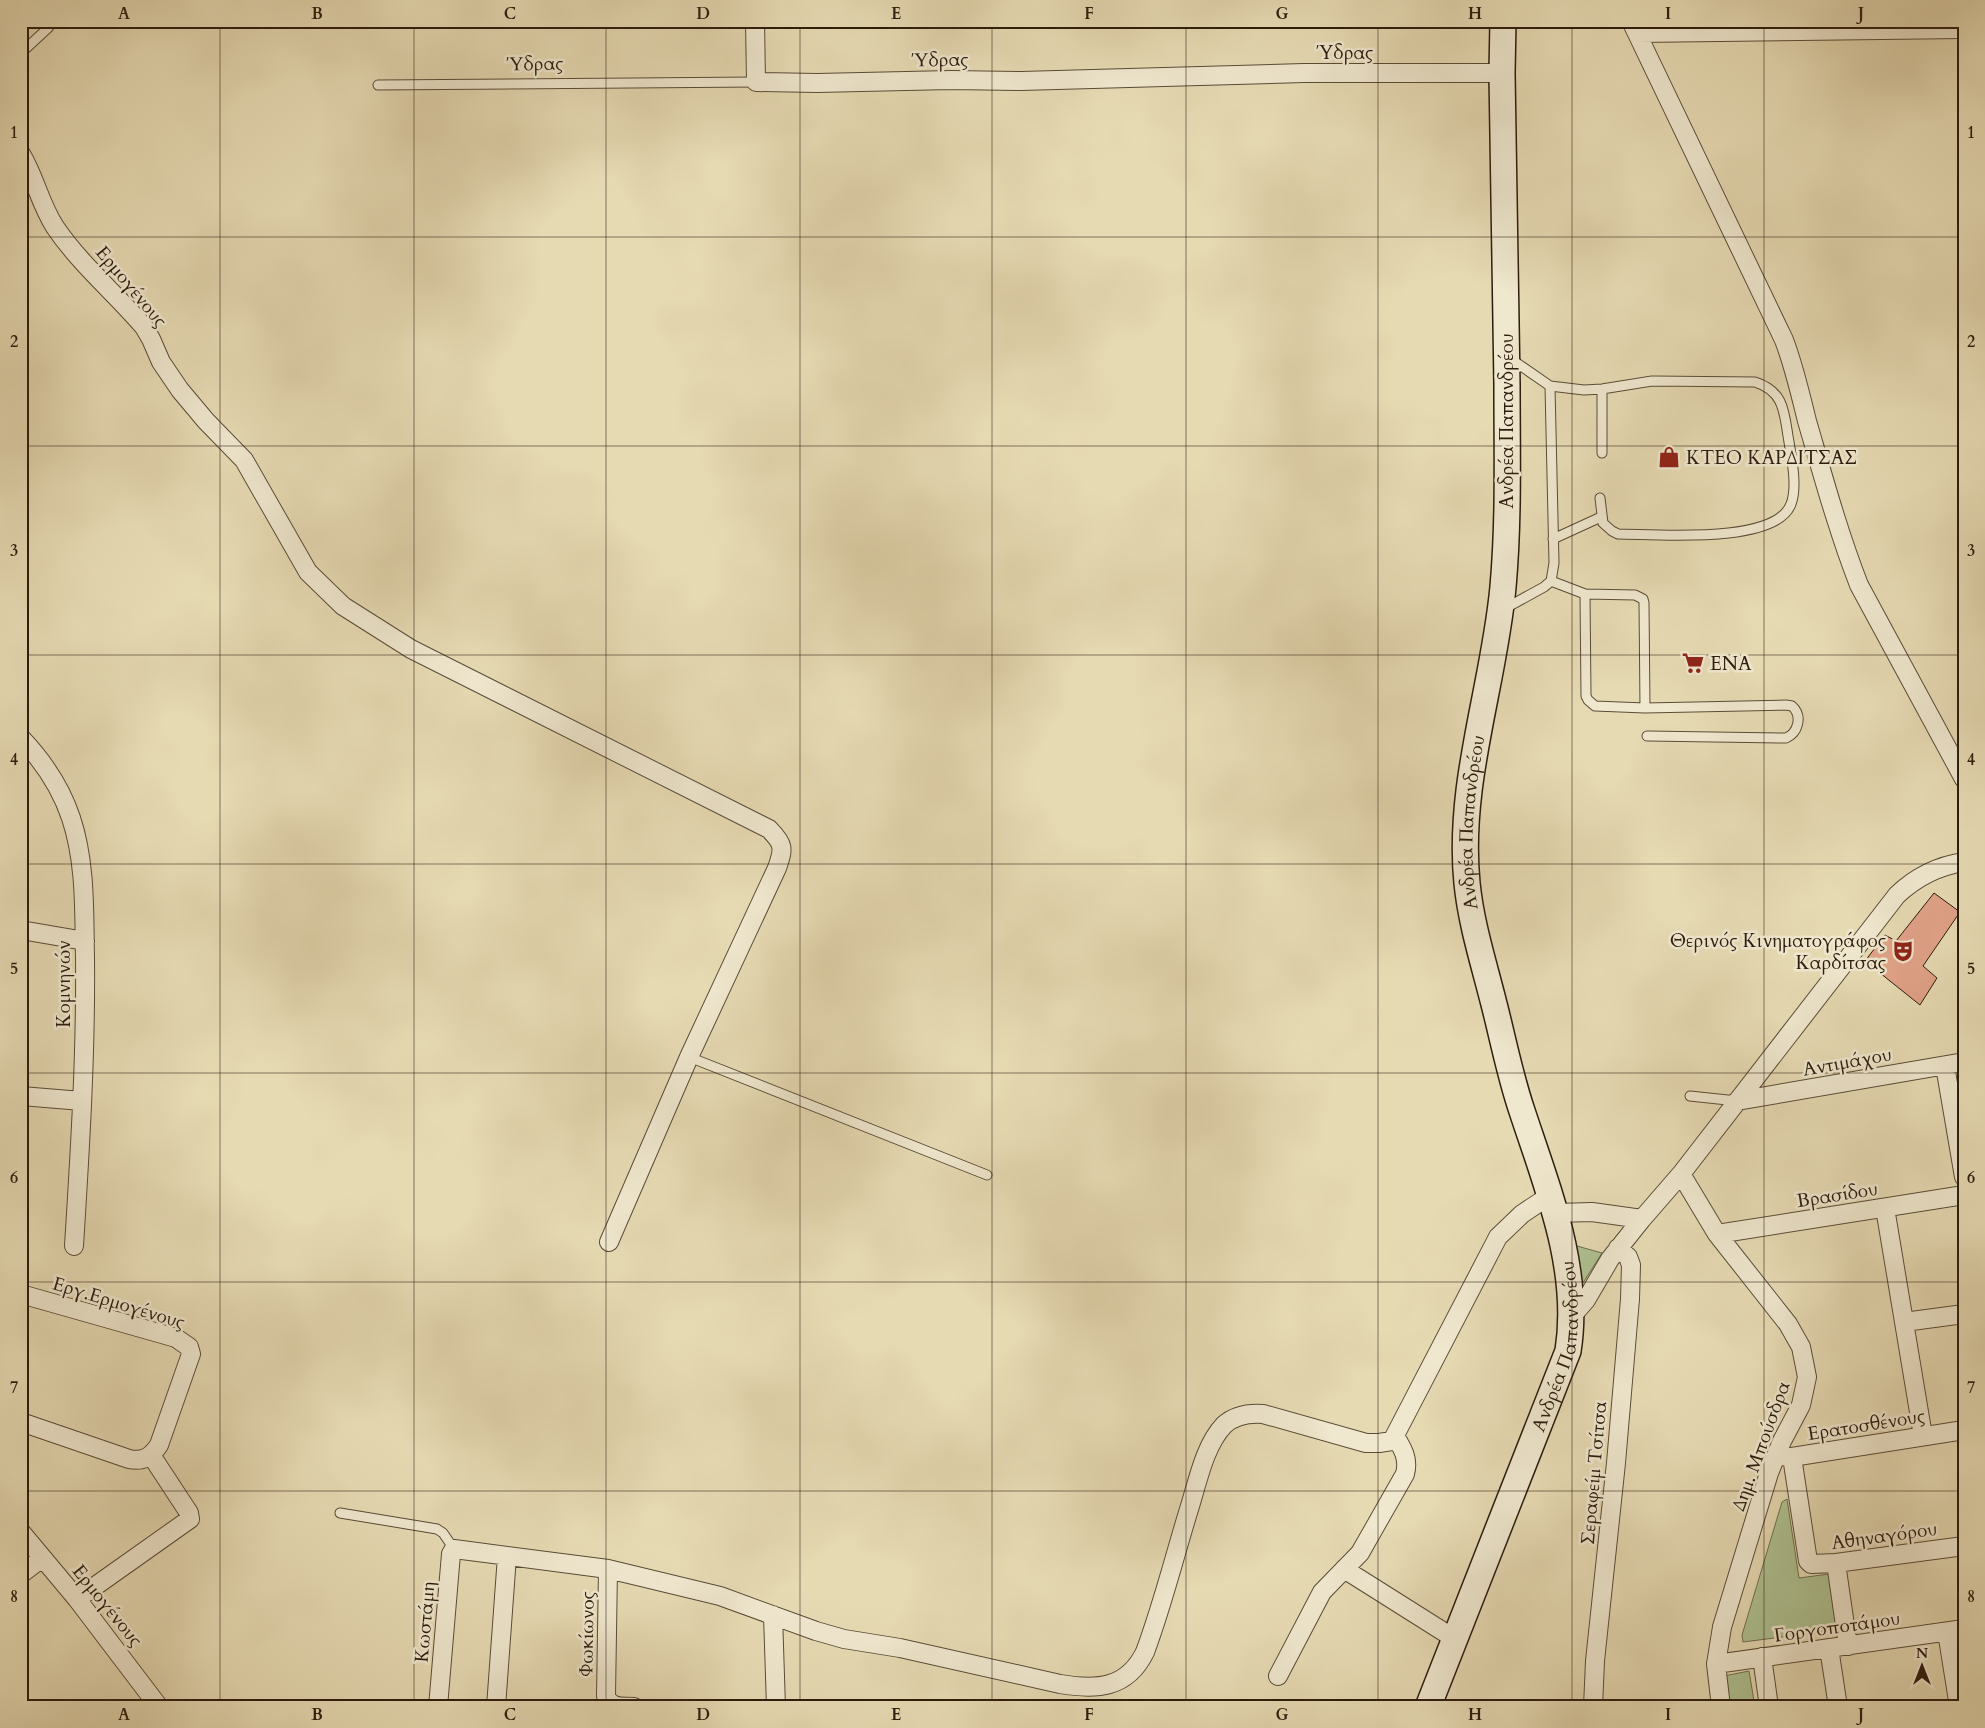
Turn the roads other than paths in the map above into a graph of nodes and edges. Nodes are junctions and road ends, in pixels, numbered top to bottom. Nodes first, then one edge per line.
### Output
1 (53, 21) edge
2 (755, 21) edge
3 (1503, 21) edge
4 (1634, 27) edge
5 (1964, 29) edge
6 (21, 53) edge
7 (1502, 73) junction
8 (756, 82) junction
9 (378, 85) dead end
10 (21, 154) edge
11 (1506, 356) junction
12 (1550, 386) junction
13 (1602, 389) junction
14 (1602, 453) dead end
15 (1600, 498) dead end
16 (1601, 517) junction
17 (1554, 538) junction
18 (1551, 581) junction
19 (1585, 594) junction
20 (1500, 612) junction
21 (1645, 708) junction
22 (1647, 736) dead end
23 (21, 738) edge
24 (1964, 779) edge
25 (1964, 862) edge
26 (21, 930) edge
27 (85, 941) junction
28 (688, 1057) junction
29 (1964, 1062) edge
30 (1945, 1066) junction
31 (21, 1096) edge
32 (1690, 1096) dead end
33 (82, 1101) junction
34 (1737, 1101) junction
35 (1681, 1174) junction
36 (987, 1175) dead end
37 (1964, 1178) edge
38 (1964, 1195) edge
39 (1552, 1205) junction
40 (1885, 1208) junction
41 (1642, 1219) junction
42 (1717, 1234) junction
43 (609, 1242) dead end
44 (74, 1246) dead end
45 (1618, 1248) junction
46 (21, 1294) edge
47 (1964, 1314) edge
48 (1572, 1316) junction
49 (1904, 1322) junction
50 (21, 1422) edge
51 (1964, 1430) edge
52 (1395, 1436) junction
53 (1922, 1436) junction
54 (151, 1455) junction
55 (1784, 1456) junction
56 (340, 1513) dead end
57 (21, 1532) edge
58 (1964, 1546) edge
59 (458, 1549) junction
60 (507, 1556) junction
61 (42, 1558) junction
62 (1836, 1563) junction
63 (608, 1569) junction
64 (1344, 1569) junction
65 (21, 1574) edge
66 (77, 1599) junction
67 (773, 1615) junction
68 (1955, 1630) edge
69 (1455, 1639) junction
70 (1848, 1646) junction
71 (1829, 1648) junction
72 (1762, 1658) junction
73 (1716, 1664) junction
74 (1278, 1676) dead end
75 (160, 1707) edge
76 (438, 1707) edge
77 (496, 1707) edge
78 (634, 1707) edge
79 (776, 1707) edge
80 (1428, 1707) edge
81 (1593, 1707) edge
82 (1721, 1707) edge
83 (1769, 1707) edge
84 (1838, 1707) edge
85 (1959, 1707) edge

1 - 6 lane
2 - 8 street
3 - 7 main road, Ανδρέα Παπανδρέου
4 - 5 street
4 - 24 street
7 - 8 street, Ύδρας
7 - 11 main road, Ανδρέα Παπανδρέου
8 - 9 lane, Ύδρας
10 - 28 street, Ερμογένους
11 - 12 lane
11 - 20 main road, Ανδρέα Παπανδρέου
12 - 13 lane
12 - 17 lane
13 - 14 lane
13 - 16 lane
15 - 16 lane
16 - 17 lane
17 - 18 lane
18 - 19 lane
18 - 20 lane
19 - 21 lane
19 - 21 lane
20 - 39 main road, Ανδρέα Παπανδρέου
21 - 22 lane
23 - 27 street, Κομνηνών
25 - 34 street
26 - 27 street
27 - 33 street, Κομνηνών
28 - 36 lane
28 - 43 street, Ερμογένους
29 - 30 street, Αντιμάχου
30 - 34 street, Αντιμάχου
30 - 37 street
31 - 33 street
32 - 34 lane
33 - 44 street, Κομνηνών
34 - 35 street
35 - 41 street
35 - 42 street, Δημ. Μπούσδρα
38 - 40 street, Βρασίδου
39 - 41 street
39 - 48 main road, Ανδρέα Παπανδρέου
39 - 52 street
40 - 42 street, Βρασίδου
40 - 49 street
41 - 45 street
42 - 55 street, Δημ. Μπούσδρα
45 - 48 street
45 - 81 street, Σεραφείμ Τσίτσα
46 - 54 street, Εργ.Ερμογένους
47 - 49 street
48 - 69 main road, Ανδρέα Παπανδρέου
49 - 53 street
50 - 54 street
51 - 53 street, Ερατοσθένους
52 - 64 street
52 - 67 street
53 - 55 street, Ερατοσθένους
54 - 66 street
55 - 62 street, Αθηναγόρου
55 - 73 street, Δημ. Μπούσδρα
56 - 59 lane
57 - 61 street, Ερμογένους
58 - 62 street, Αθηναγόρου
59 - 60 street
59 - 76 street, Κωστάμη
60 - 63 street
60 - 77 street
61 - 65 street
61 - 66 street, Ερμογένους
62 - 70 street
63 - 67 street
63 - 78 street, Φωκίωνος
64 - 69 street
64 - 74 street
66 - 75 street, Ερμογένους
67 - 79 street
68 - 70 street, Γοργοποτάμου
68 - 85 street
69 - 80 main road, Ανδρέα Παπανδρέου
70 - 71 street, Γοργοποτάμου
71 - 72 street, Γοργοποτάμου
71 - 84 street
72 - 73 street, Γοργοποτάμου
72 - 83 street
73 - 82 street, Δημ. Μπούσδρα

